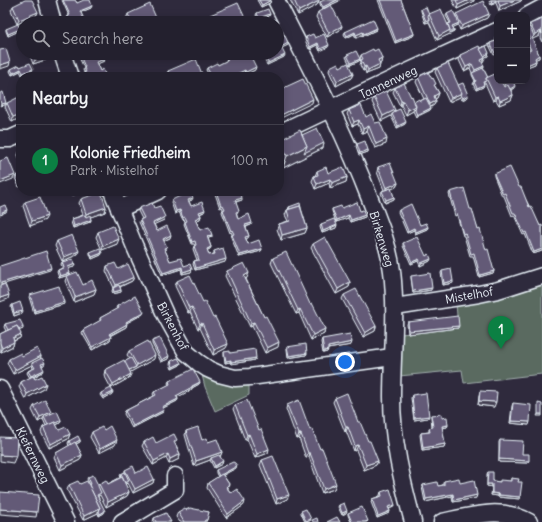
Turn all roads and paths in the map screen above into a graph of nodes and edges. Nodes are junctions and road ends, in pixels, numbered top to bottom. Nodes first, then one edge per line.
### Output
1 (47, 0) edge
2 (276, 0) edge
3 (542, 8) edge
4 (530, 14) edge
5 (51, 16) edge
6 (284, 16) edge
7 (284, 16) edge
8 (494, 32) edge
9 (64, 60) edge
10 (68, 72) edge
11 (330, 109) junction
12 (284, 131) edge
13 (114, 196) edge
14 (147, 196) edge
15 (119, 209) junction
16 (542, 276) edge
17 (395, 307) junction
18 (392, 357) junction
19 (0, 389) edge
20 (175, 476) dead end
21 (66, 522) edge
22 (122, 522) edge
23 (413, 522) edge
24 (442, 522) edge
25 (529, 522) edge

1 - 5 street
2 - 6 street, Birkenweg
3 - 4 street
7 - 11 street, Birkenweg
8 - 11 street, Tannenweg
9 - 10 street
11 - 12 street, Tannenweg
11 - 17 street, Birkenweg
13 - 15 street, Birkenhof
14 - 15 street
15 - 18 street, Birkenhof
16 - 17 street, Mistelhof
17 - 18 street, Birkenweg
18 - 23 street, Birkenweg
19 - 21 street, Kiefernweg
20 - 22 street
24 - 25 street

